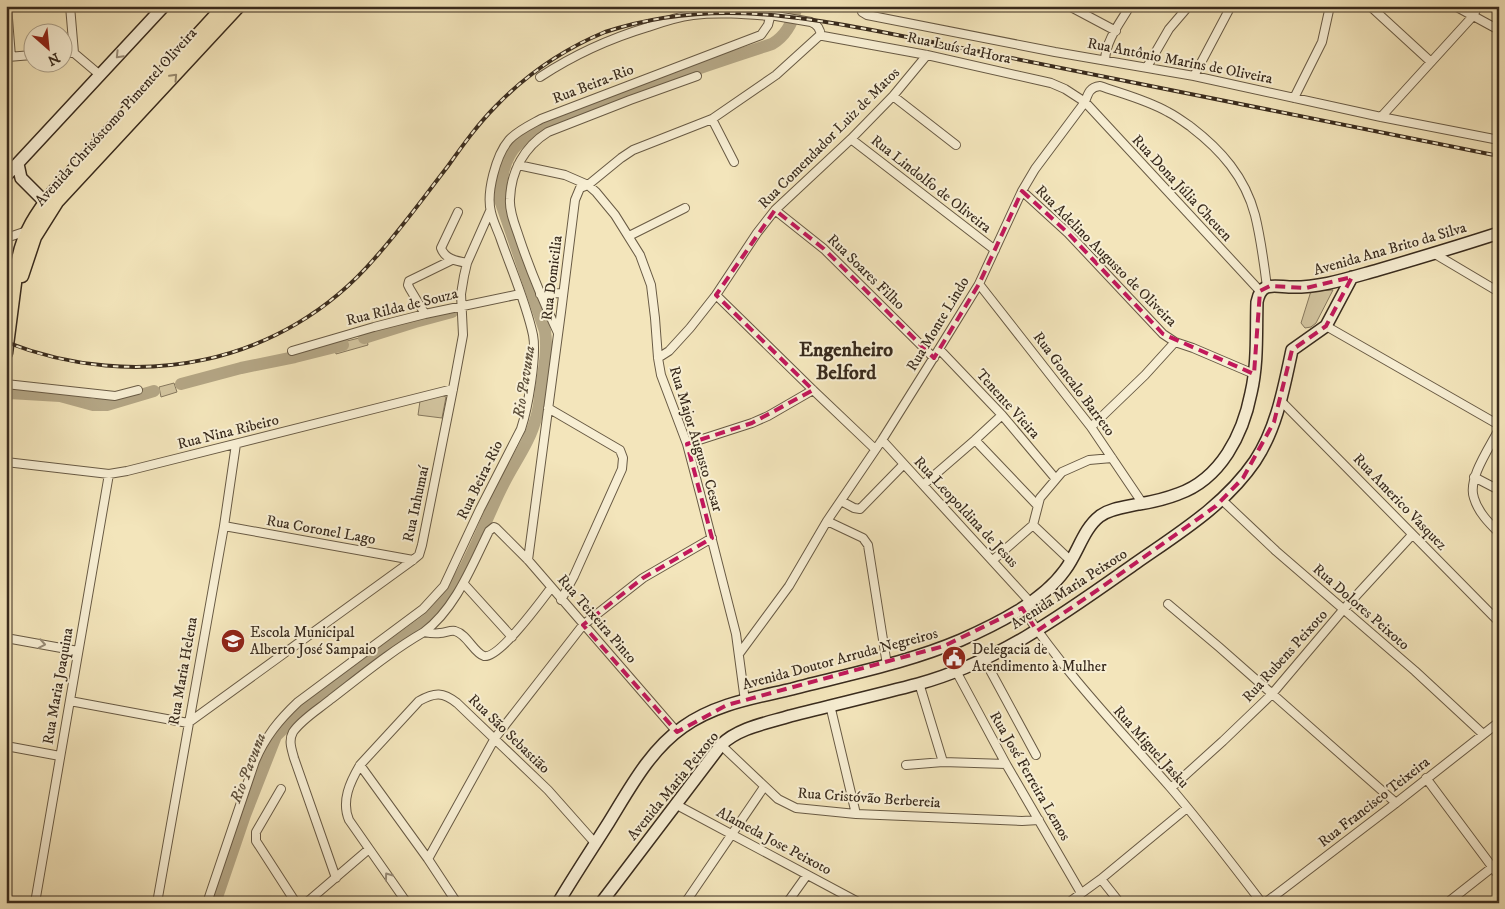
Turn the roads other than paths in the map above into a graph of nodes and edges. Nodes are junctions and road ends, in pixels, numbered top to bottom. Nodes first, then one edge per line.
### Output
1 (7, 6) edge
2 (164, 6) edge
3 (224, 6) edge
4 (239, 6) edge
5 (773, 6) edge
6 (860, 6) edge
7 (1069, 6) edge
8 (1130, 6) edge
9 (1231, 6) edge
10 (1330, 6) edge
11 (1370, 6) edge
12 (1455, 6) edge
13 (1478, 6) edge
14 (71, 7) edge
15 (1187, 8) dead end
16 (770, 16) junction
17 (1473, 16) junction
18 (1499, 30) edge
19 (1116, 31) junction
20 (822, 36) junction
21 (74, 53) joint
22 (927, 55) junction
23 (22, 56) edge
24 (9, 57) edge
25 (1105, 60) junction
26 (1432, 62) junction
27 (1146, 67) junction
28 (100, 75) junction
29 (697, 76) dead end
30 (1194, 76) junction
31 (540, 77) dead end
32 (893, 96) junction
33 (1294, 98) junction
34 (1085, 102) junction
35 (1381, 117) junction
36 (712, 119) junction
37 (851, 139) junction
38 (1499, 140) edge
39 (956, 145) dead end
40 (734, 162) dead end
41 (18, 164) junction
42 (518, 165) junction
43 (6, 176) edge
44 (21, 178) junction
45 (588, 185) junction
46 (1022, 191) junction
47 (51, 202) junction
48 (686, 208) dead end
49 (775, 210) junction
50 (490, 211) junction
51 (458, 212) dead end
52 (27, 231) junction
53 (1499, 233) edge
54 (629, 236) junction
55 (6, 238) edge
56 (995, 250) junction
57 (1435, 254) junction
58 (452, 260) junction
59 (467, 263) junction
60 (1352, 277) junction
61 (979, 284) junction
62 (1263, 289) junction
63 (1499, 292) edge
64 (563, 293) junction
65 (520, 294) junction
66 (540, 294) junction
67 (716, 295) junction
68 (14, 302) junction
69 (462, 306) junction
70 (426, 314) junction
71 (1326, 326) junction
72 (558, 333) junction
73 (1175, 342) junction
74 (939, 349) junction
75 (292, 351) dead end
76 (6, 353) edge
77 (658, 358) junction
78 (934, 358) junction
79 (1254, 374) junction
80 (6, 384) edge
81 (453, 389) junction
82 (138, 390) dead end
83 (813, 390) junction
84 (1281, 401) junction
85 (548, 408) junction
86 (1002, 415) junction
87 (1499, 425) edge
88 (1091, 427) junction
89 (1499, 429) edge
90 (882, 440) junction
91 (975, 440) junction
92 (236, 444) junction
93 (687, 444) junction
94 (875, 450) junction
95 (1112, 458) junction
96 (6, 462) edge
97 (903, 465) junction
98 (109, 474) junction
99 (1474, 477) junction
100 (1055, 478) junction
101 (923, 485) junction
102 (1499, 490) edge
103 (1222, 500) junction
104 (841, 501) junction
105 (1143, 504) junction
106 (1037, 505) junction
107 (827, 521) junction
108 (1033, 525) junction
109 (224, 526) junction
110 (1499, 533) edge
111 (1412, 535) junction
112 (712, 538) junction
113 (413, 560) junction
114 (528, 560) junction
115 (993, 560) junction
116 (1072, 561) junction
117 (464, 584) junction
118 (551, 588) junction
119 (561, 600) junction
120 (1168, 604) dead end
121 (1026, 605) junction
122 (1344, 610) junction
123 (1499, 622) edge
124 (583, 625) junction
125 (1036, 631) junction
126 (424, 632) junction
127 (512, 637) junction
128 (6, 638) edge
129 (78, 651) junction
130 (739, 654) junction
131 (984, 659) junction
132 (887, 665) junction
133 (956, 672) junction
134 (919, 684) junction
135 (1272, 694) junction
136 (745, 700) junction
137 (70, 701) junction
138 (830, 705) junction
139 (1499, 722) edge
140 (188, 723) junction
141 (676, 732) junction
142 (1483, 734) junction
143 (495, 738) junction
144 (721, 745) junction
145 (6, 746) edge
146 (1036, 755) dead end
147 (60, 756) junction
148 (942, 762) junction
149 (360, 764) junction
150 (1006, 764) junction
151 (906, 765) dead end
152 (1426, 778) junction
153 (764, 787) junction
154 (1171, 788) junction
155 (281, 789) dead end
156 (1396, 803) junction
157 (675, 804) junction
158 (1187, 808) junction
159 (856, 814) junction
160 (1039, 820) junction
161 (731, 834) junction
162 (595, 844) junction
163 (369, 849) junction
164 (428, 859) junction
165 (1495, 865) edge
166 (807, 874) junction
167 (1499, 876) edge
168 (336, 878) junction
169 (1101, 880) junction
170 (1082, 893) junction
171 (35, 903) edge
172 (156, 903) edge
173 (207, 903) edge
174 (296, 903) edge
175 (306, 903) edge
176 (407, 903) edge
177 (457, 903) edge
178 (558, 903) edge
179 (601, 903) edge
180 (685, 903) edge
181 (787, 903) edge
182 (860, 903) edge
183 (1068, 903) edge
184 (1120, 903) edge
185 (1264, 903) edge
186 (1448, 903) edge

1 - 24 street
2 -> 28 main road
3 - 47 main road, Avenida Chrisóstomo Pimentel Oliveira
47 -> 4 main road, Avenida Chrisóstomo Pimentel Oliveira
5 - 16 street, Rua Beira-Rio
6 - 25 street, Rua Antônio Marins de Oliveira
7 - 19 street
8 - 19 street
9 - 30 street
10 - 33 street
11 - 26 street
12 - 17 street
13 - 17 street
14 - 21 street
15 - 27 street
16 - 20 street
16 - 31 street
16 - 50 street, Rua Beira-Rio
17 - 18 street
17 - 26 street
19 - 25 street
20 - 22 street, Rua Luís da Hora
20 - 36 street, Rua Domicilia
21 - 28 street
22 - 32 street, Rua Comendador Luiz de Matos
22 - 34 street, Rua Luís da Hora
23 - 24 street
25 - 27 street, Rua Antônio Marins de Oliveira
26 - 35 street
27 - 30 street, Rua Antônio Marins de Oliveira
28 - 41 main road
29 - 42 street
30 - 33 street, Rua Antônio Marins de Oliveira
32 - 37 street, Rua Comendador Luiz de Matos
32 - 39 street
33 - 35 street, Rua Antônio Marins de Oliveira
34 - 46 street, Rua Monte Lindo
34 - 62 street, Rua Dona Júlia Cheuen
34 - 62 street, Rua Monte Lindo
35 - 38 street, Rua Antônio Marins de Oliveira
36 - 40 street
36 - 45 street, Rua Domicilia
37 - 49 street, Rua Comendador Luiz de Matos
37 - 56 street, Rua Lindolfo de Oliveira
41 - 43 main road
41 - 44 main road
42 - 45 street, Rua Major Augusto Cesar
42 - 66 street
43 - 44 main road
44 - 47 main road
45 - 54 street, Rua Major Augusto Cesar
45 - 64 street, Rua Domicilia
46 - 56 street, Rua Monte Lindo
46 - 73 street, Rua Adelino Augusto de Oliveira
47 - 52 main road, Avenida Chrisóstomo Pimentel Oliveira
47 - 68 main road, Avenida Chrisóstomo Pimentel Oliveira
48 - 54 street
49 - 67 street, Rua Comendador Luiz de Matos
49 - 78 street, Rua Soares Filho
50 - 59 street, Rua Inhumaí
50 - 65 street, Rua Beira-Rio
51 - 58 street
52 - 55 street
52 - 68 main road, Avenida Chrisóstomo Pimentel Oliveira
53 - 57 main road, Avenida Ana Brito da Silva
54 - 77 street, Rua Major Augusto Cesar
56 - 61 street, Rua Monte Lindo
57 - 60 main road, Avenida Ana Brito da Silva
57 - 63 street
58 - 59 street
58 - 70 street
59 - 69 street, Rua Inhumaí
60 - 62 main road, Avenida Ana Brito da Silva
60 - 71 main road
61 - 74 street, Rua Monte Lindo
61 - 88 street, Rua Goncalo Barreto
62 - 79 main road, Avenida Doutor Arruda Negreiros
64 - 66 street
64 - 72 street, Rua Domicilia
65 - 69 street, Rua Rilda de Souza
65 - 173 street, Rua Beira-Rio
66 - 72 street
67 - 77 street, Rua Comendador Luiz de Matos
67 - 83 street
68 - 76 main road
69 - 70 street, Rua Rilda de Souza
69 - 81 street, Rua Inhumaí
70 - 75 street, Rua Rilda de Souza
71 - 84 main road, Avenida Maria Peixoto
71 - 87 street
72 - 85 street, Rua Domicilia
73 - 79 street, Rua Adelino Augusto de Oliveira
73 - 88 street
74 - 78 street, Rua Monte Lindo
74 - 86 street, Tenente Vieira
77 - 93 street, Rua Major Augusto Cesar
78 - 90 street, Rua Monte Lindo
79 - 105 main road, Avenida Doutor Arruda Negreiros
80 - 82 street
81 - 92 street, Rua Nina Ribeiro
81 - 113 street, Rua Inhumaí
83 - 93 street
83 - 94 street
84 - 103 main road, Avenida Maria Peixoto
84 - 111 street, Rua Americo Vasquez
85 - 114 street, Rua Domicilia
85 - 119 street
86 - 91 street
86 - 100 street, Tenente Vieira
88 - 95 street, Rua Goncalo Barreto
89 - 99 street
90 - 94 street, Rua Monte Lindo
90 - 97 street, Rua Leopoldina de Jesus
91 - 101 street
91 - 106 street
92 - 98 street, Rua Nina Ribeiro
92 - 109 street, Rua Maria Helena
93 - 112 street, Rua Major Augusto Cesar
94 - 104 street, Rua Monte Lindo
95 - 100 street
95 - 105 street, Rua Goncalo Barreto
96 - 98 street, Rua Nina Ribeiro
97 - 101 street, Rua Leopoldina de Jesus
97 - 104 street
98 - 129 street, Rua Maria Joaquina
99 - 102 street
99 - 110 street
100 - 106 street
101 - 115 street, Rua Leopoldina de Jesus
103 - 122 street, Rua Dolores Peixoto
103 - 125 main road, Avenida Maria Peixoto
104 - 107 street, Rua Monte Lindo
105 - 116 main road, Avenida Doutor Arruda Negreiros
106 - 108 street
107 - 130 street, Rua Monte Lindo
107 - 132 street
108 - 115 street
108 - 116 street
109 - 113 street, Rua Coronel Lago
109 - 140 street, Rua Maria Helena
111 - 122 street, Rua Rubens Peixoto
111 - 123 street, Rua Americo Vasquez
112 - 124 street
112 - 130 street, Rua Major Augusto Cesar
113 - 140 street, Rua Inhumaí
114 - 117 street, Rua Teixeira Pinto
114 - 118 street, Rua Teixeira Pinto
115 - 121 street, Rua Leopoldina de Jesus
116 - 121 main road, Avenida Doutor Arruda Negreiros
117 - 126 street
117 - 127 street
118 - 119 street, Rua Teixeira Pinto
118 - 127 street
119 - 124 street, Rua Teixeira Pinto
120 - 135 street
121 - 125 street, Rua Miguel Jasku
121 - 132 main road, Avenida Doutor Arruda Negreiros
122 - 135 street, Rua Rubens Peixoto
122 - 142 street, Rua Dolores Peixoto
124 - 141 street, Rua Teixeira Pinto
124 - 143 street
125 - 131 main road, Avenida Maria Peixoto
125 - 154 street, Rua Miguel Jasku
126 - 127 street
126 - 168 street
128 -> 129 street
129 - 137 street, Rua Maria Joaquina
130 - 136 street, Rua Major Augusto Cesar
131 - 133 main road, Avenida Maria Peixoto
131 - 146 street
132 - 136 main road, Avenida Doutor Arruda Negreiros
133 - 134 main road, Avenida Maria Peixoto
133 - 150 street, Rua José Ferreira Lemos
134 - 138 main road, Avenida Maria Peixoto
134 - 148 street
135 - 154 street, Rua Rubens Peixoto
135 - 156 street
136 - 141 main road, Avenida Doutor Arruda Negreiros
137 - 140 street
137 - 147 street, Rua Maria Joaquina
138 - 144 main road, Avenida Maria Peixoto
138 - 159 street
139 - 142 street, Rua Francisco Teixeira
140 - 172 street, Rua Maria Helena
141 - 162 main road, Avenida Doutor Arruda Negreiros
142 - 152 street, Rua Francisco Teixeira
143 - 149 street, Rua São Sebastião
143 - 162 street, Rua São Sebastião
143 - 164 street
144 - 153 street, Rua Cristóvão Berbereia
144 - 157 main road, Avenida Maria Peixoto
145 - 147 street
147 - 171 street, Rua Maria Joaquina
148 - 150 street
148 - 151 street
149 - 163 street, Rua São Sebastião
149 - 164 street
150 - 160 street, Rua José Ferreira Lemos
152 - 156 street, Rua Francisco Teixeira
152 - 165 street
153 - 159 street, Rua Cristóvão Berbereia
153 - 161 street
154 - 158 street, Rua Miguel Jasku
155 - 174 street
156 - 185 street, Rua Francisco Teixeira
157 - 161 street, Alameda Jose Peixoto
157 - 179 main road, Avenida Maria Peixoto
158 - 169 street
158 - 185 street, Rua Miguel Jasku
159 - 160 street, Rua Cristóvão Berbereia
160 - 170 street, Rua José Ferreira Lemos
161 - 166 street, Alameda Jose Peixoto
161 - 180 street
162 - 178 main road, Avenida Doutor Arruda Negreiros
163 - 168 street
176 -> 163 street, Rua São Sebastião
164 - 177 street
165 - 167 street
165 - 186 street
166 - 181 street
166 - 182 street, Alameda Jose Peixoto
168 - 175 street
169 - 170 street
169 - 184 street
170 - 183 street

